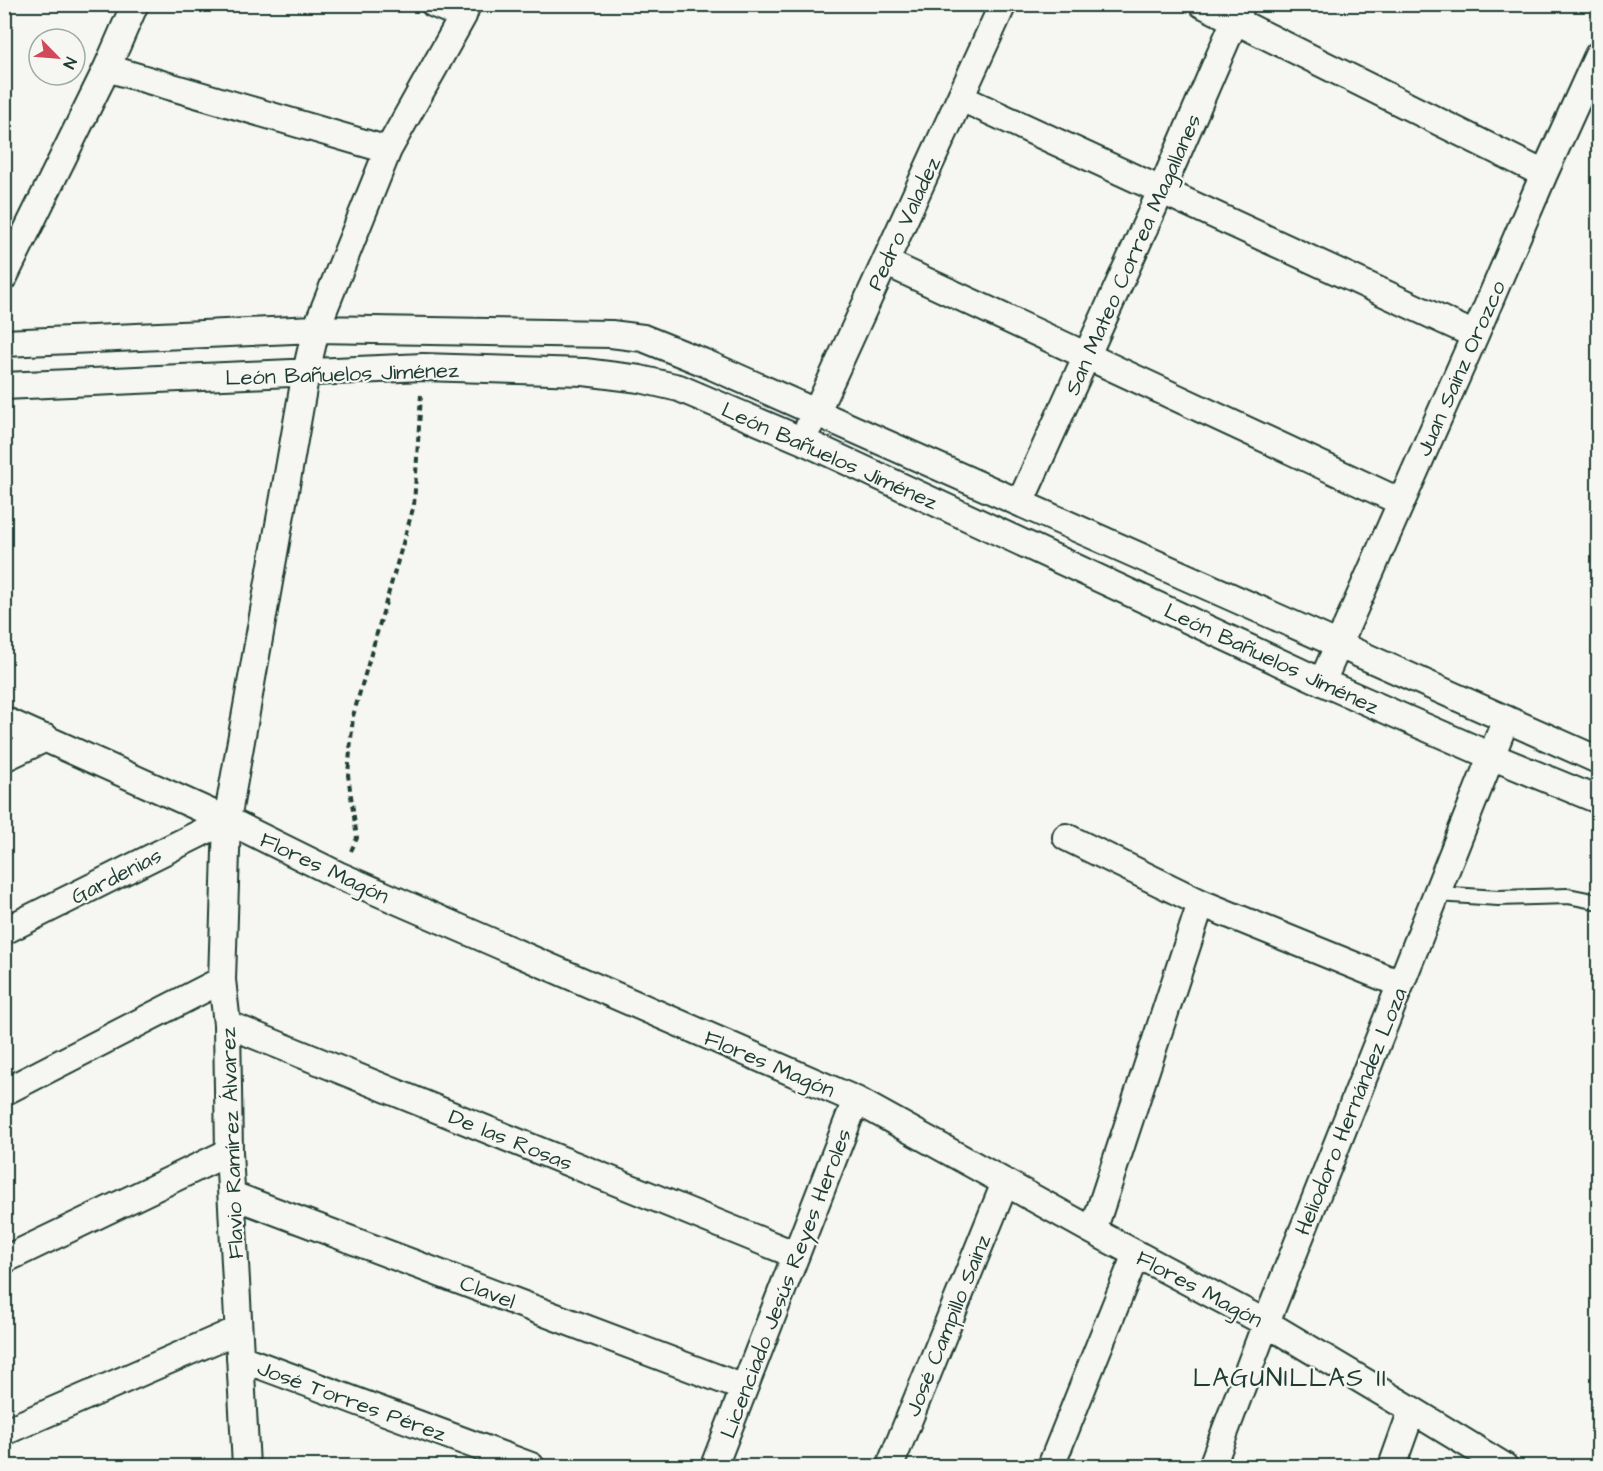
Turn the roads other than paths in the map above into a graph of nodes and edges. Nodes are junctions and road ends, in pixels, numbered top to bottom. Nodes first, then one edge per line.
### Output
1 (135, 4) edge
2 (434, 4) edge
3 (1003, 4) edge
4 (1202, 4) edge
5 (465, 10) edge
6 (1239, 13) edge
7 (1599, 55) edge
8 (107, 68) junction
9 (961, 98) junction
10 (388, 150) junction
11 (1544, 174) junction
12 (1161, 190) junction
13 (885, 262) junction
14 (4, 277) edge
15 (316, 329) junction
16 (1475, 335) junction
17 (643, 338) junction
18 (4, 343) edge
19 (1087, 356) junction
20 (306, 372) junction
21 (640, 379) junction
22 (4, 386) edge
23 (816, 412) junction
24 (801, 440) junction
25 (1401, 502) junction
26 (1020, 503) junction
27 (1338, 645) junction
28 (1322, 682) junction
29 (1506, 719) junction
30 (4, 720) edge
31 (46, 738) junction
32 (1491, 756) junction
33 (4, 758) edge
34 (1599, 760) edge
35 (1599, 800) edge
36 (227, 820) junction
37 (1066, 837) dead end
38 (1437, 894) junction
39 (1201, 903) junction
40 (1599, 903) edge
41 (4, 931) edge
42 (222, 980) junction
43 (1400, 984) junction
44 (227, 1024) junction
45 (4, 1092) edge
46 (856, 1100) junction
47 (229, 1152) junction
48 (1005, 1183) junction
49 (232, 1195) junction
50 (1093, 1231) junction
51 (796, 1254) junction
52 (1136, 1254) junction
53 (4, 1260) edge
54 (1266, 1323) junction
55 (238, 1330) junction
56 (240, 1358) junction
57 (744, 1388) junction
58 (1412, 1410) junction
59 (4, 1432) edge
60 (246, 1467) edge
61 (531, 1467) edge
62 (714, 1467) edge
63 (890, 1467) edge
64 (1051, 1467) edge
65 (1212, 1467) edge
66 (1392, 1467) edge
67 (1504, 1467) edge

1 - 8 street
2 - 5 street
3 - 9 street, Pedro Valadez
4 - 6 street
5 - 10 street, Flavio Ramírez Álvarez
6 - 11 street
6 - 12 street, San Mateo Correa Magallanes
7 - 11 street, Juan Sainz Orozco
8 - 10 street
8 - 14 street
9 - 12 street
9 - 13 street, Pedro Valadez
10 - 15 street, Flavio Ramírez Álvarez
11 - 16 street, Juan Sainz Orozco
12 - 16 street
12 - 19 street, San Mateo Correa Magallanes
13 - 19 street
13 - 23 street, Pedro Valadez
15 - 17 street, León Bañuelos Jiménez
15 - 18 street, León Bañuelos Jiménez
15 - 20 street, Flavio Ramírez Álvarez
16 - 25 street, Juan Sainz Orozco
17 - 21 street
17 - 23 street, León Bañuelos Jiménez
19 - 25 street
19 - 26 street, San Mateo Correa Magallanes
20 - 21 street, León Bañuelos Jiménez
20 - 22 street, León Bañuelos Jiménez
20 - 36 street, Flavio Ramírez Álvarez
21 - 24 street, León Bañuelos Jiménez
23 - 24 street, Pedro Valadez
23 - 26 street, León Bañuelos Jiménez
24 - 28 street, León Bañuelos Jiménez
25 - 27 street, Juan Sainz Orozco
26 - 27 street, León Bañuelos Jiménez
27 - 28 street, Juan Sainz Orozco
27 - 29 street, León Bañuelos Jiménez
28 - 32 street, León Bañuelos Jiménez
29 - 32 street, Heliodoro Hernández Loza
29 - 34 street, León Bañuelos Jiménez
30 - 31 street, Flores Magón
31 - 33 street
31 - 36 street, Flores Magón
32 - 35 street, León Bañuelos Jiménez
32 - 38 street, Heliodoro Hernández Loza
36 - 41 street, Gardenias
36 - 42 street, Flavio Ramírez Álvarez
36 - 46 street, Flores Magón
37 - 39 street
38 - 40 lane
38 - 43 street, Heliodoro Hernández Loza
39 - 43 street
39 - 50 street
42 - 44 street, Flavio Ramírez Álvarez
42 - 45 street
43 - 54 street, Heliodoro Hernández Loza
44 - 47 street, Flavio Ramírez Álvarez
44 - 51 street, De las Rosas
46 - 48 street, Flores Magón
46 - 51 street, Licenciado Jesús Reyes Heroles
47 - 49 street, Flavio Ramírez Álvarez
47 - 53 street
48 - 50 street, Flores Magón
48 - 63 street, José Campillo Sainz
49 - 55 street, Flavio Ramírez Álvarez
49 - 57 street, Clavel
50 - 52 street, Flores Magón
51 - 57 street, Licenciado Jesús Reyes Heroles
52 - 54 street, Flores Magón
52 - 64 street
54 - 58 street, Flores Magón
54 - 65 street, Heliodoro Hernández Loza
55 - 56 street, Flavio Ramírez Álvarez
55 - 59 street
56 - 60 street, Flavio Ramírez Álvarez
56 - 61 street, José Torres Pérez
57 - 62 street, Licenciado Jesús Reyes Heroles
58 - 66 street
58 - 67 street, Flores Magón

